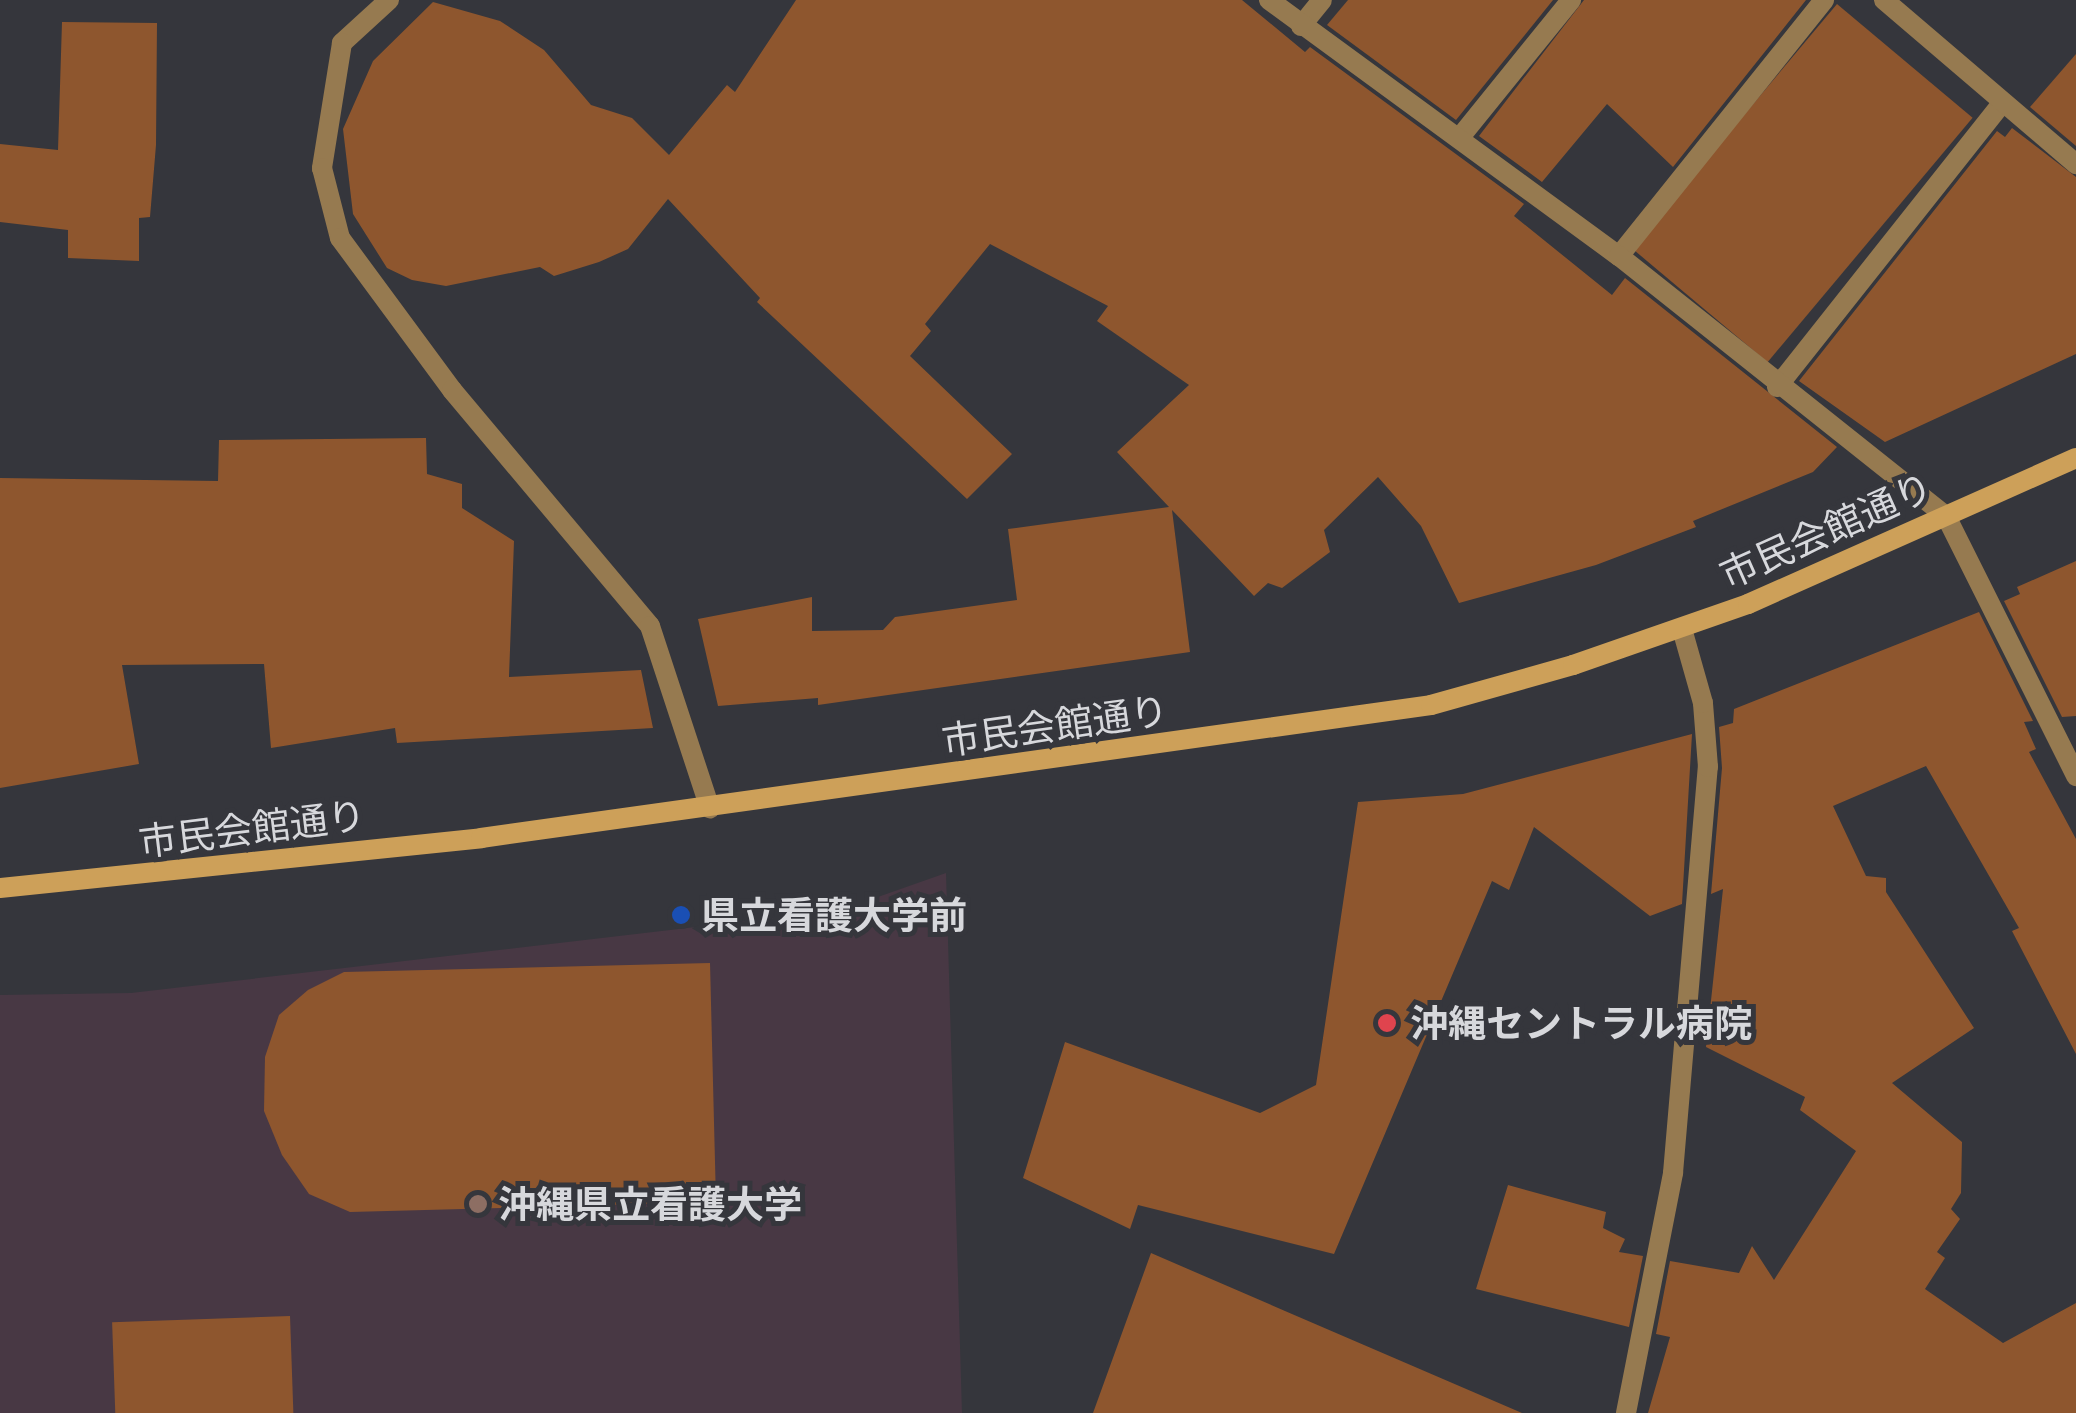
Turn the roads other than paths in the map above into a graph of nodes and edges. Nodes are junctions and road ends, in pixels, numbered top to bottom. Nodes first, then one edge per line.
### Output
1 (389, 0) edge
2 (1269, 0) edge
3 (1322, 0) edge
4 (1571, 0) edge
5 (1824, 0) edge
6 (1884, 0) edge
7 (1301, 26) junction
8 (2001, 104) junction
9 (1460, 136) junction
10 (2076, 164) edge
11 (1619, 256) junction
12 (1776, 387) junction
13 (2076, 458) edge
14 (1946, 516) junction
15 (1682, 629) junction
16 (2076, 776) edge
17 (710, 808) junction
18 (0, 888) edge
19 (1626, 1413) edge

1 - 17 street
2 - 7 street
3 - 7 street
4 - 9 street
5 - 11 street
6 - 8 street
7 - 9 street
8 - 10 street
8 - 12 street
9 - 11 street
11 - 12 street
12 - 14 street
13 - 14 main road, 市民会館通り
14 - 15 main road, 市民会館通り
14 - 16 street
15 - 17 main road, 市民会館通り
15 - 19 street
17 - 18 main road, 市民会館通り

